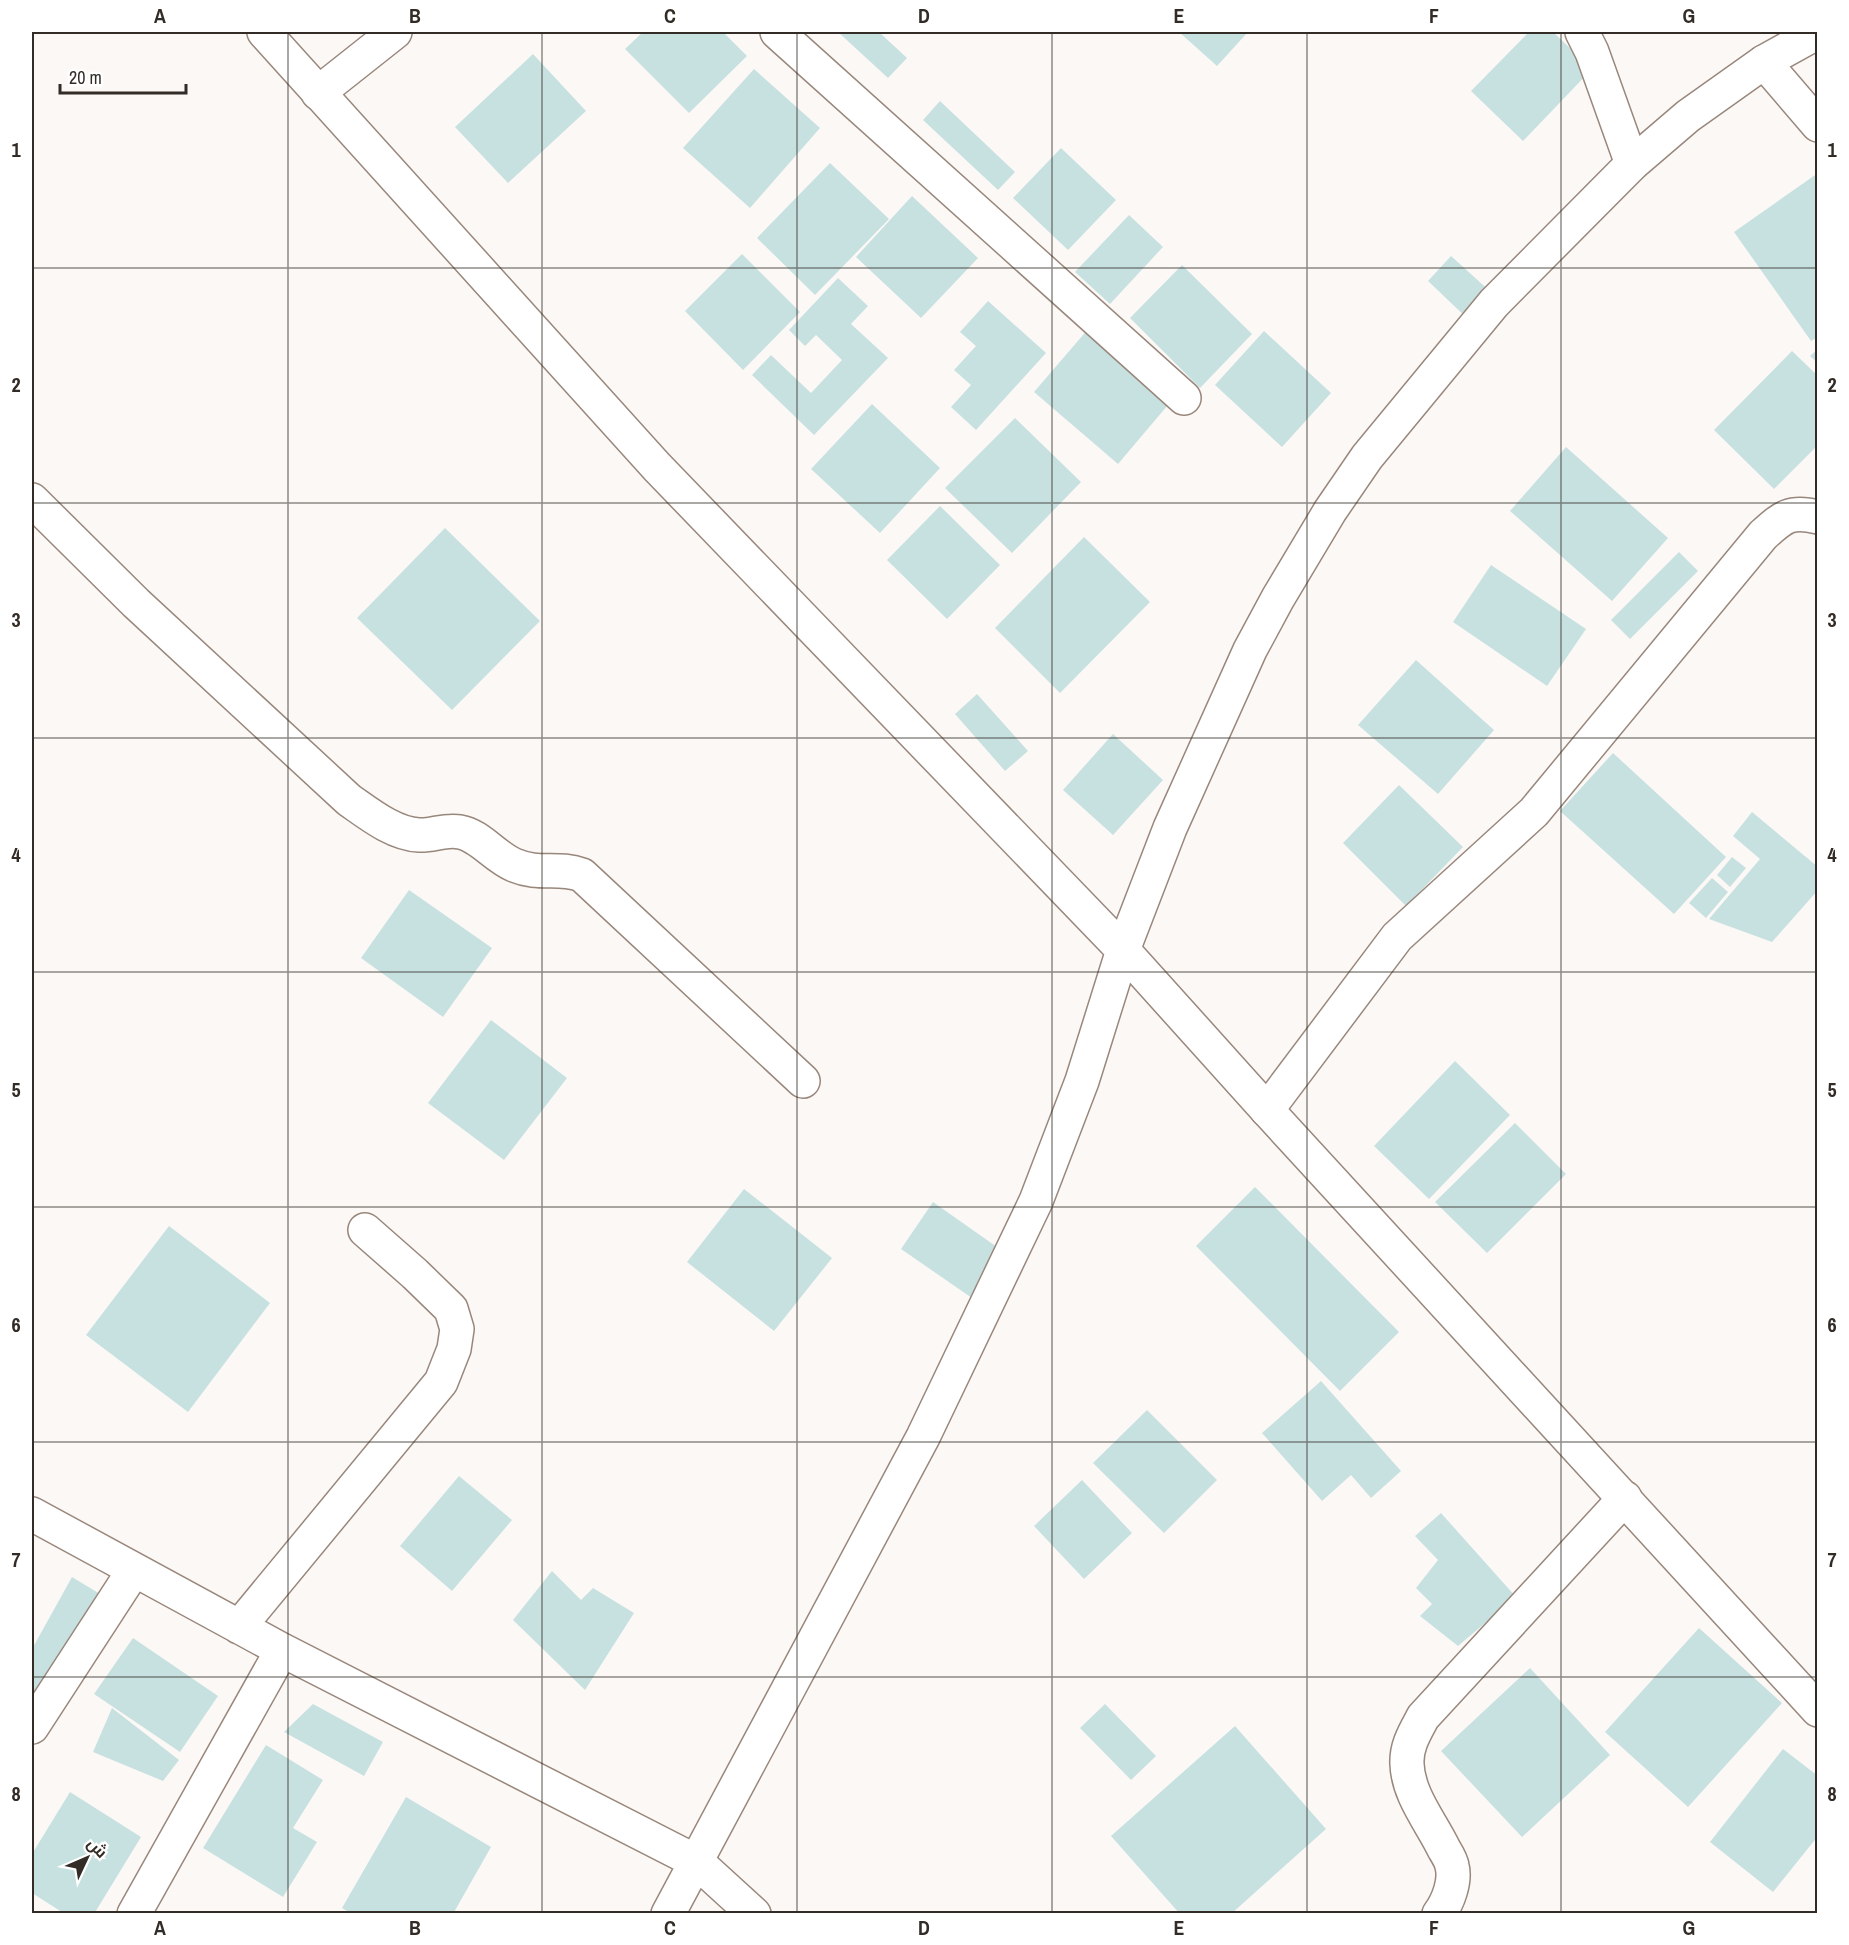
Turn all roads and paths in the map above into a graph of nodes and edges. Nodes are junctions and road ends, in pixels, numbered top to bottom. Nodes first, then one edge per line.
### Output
1 (264, 32) edge
2 (395, 32) edge
3 (777, 32) edge
4 (1582, 32) edge
5 (1818, 32) edge
6 (1764, 62) junction
7 (318, 93) junction
8 (1818, 125) edge
9 (1632, 164) junction
10 (1184, 398) dead end
11 (32, 500) edge
12 (1818, 517) edge
13 (1123, 950) junction
14 (803, 1081) dead end
15 (1267, 1110) junction
16 (365, 1230) dead end
17 (1625, 1498) junction
18 (32, 1514) edge
19 (134, 1570) junction
20 (239, 1627) junction
21 (282, 1650) junction
22 (1818, 1710) edge
23 (32, 1726) edge
24 (697, 1862) junction
25 (134, 1914) edge
26 (668, 1914) edge
27 (754, 1914) edge
28 (1439, 1914) edge

1 - 7 street
2 - 7 street
3 - 10 street
4 - 9 street
5 - 6 street
6 - 8 street
6 - 9 street
7 - 13 street
9 - 13 street
11 - 14 street
12 - 15 street
13 - 15 street
13 - 24 street
15 - 17 street
16 - 20 street
17 - 22 street
17 - 28 street
18 - 19 street
19 - 20 street
19 - 23 street
20 - 21 street
21 - 24 street
21 - 25 street
24 - 26 street
24 - 27 street

